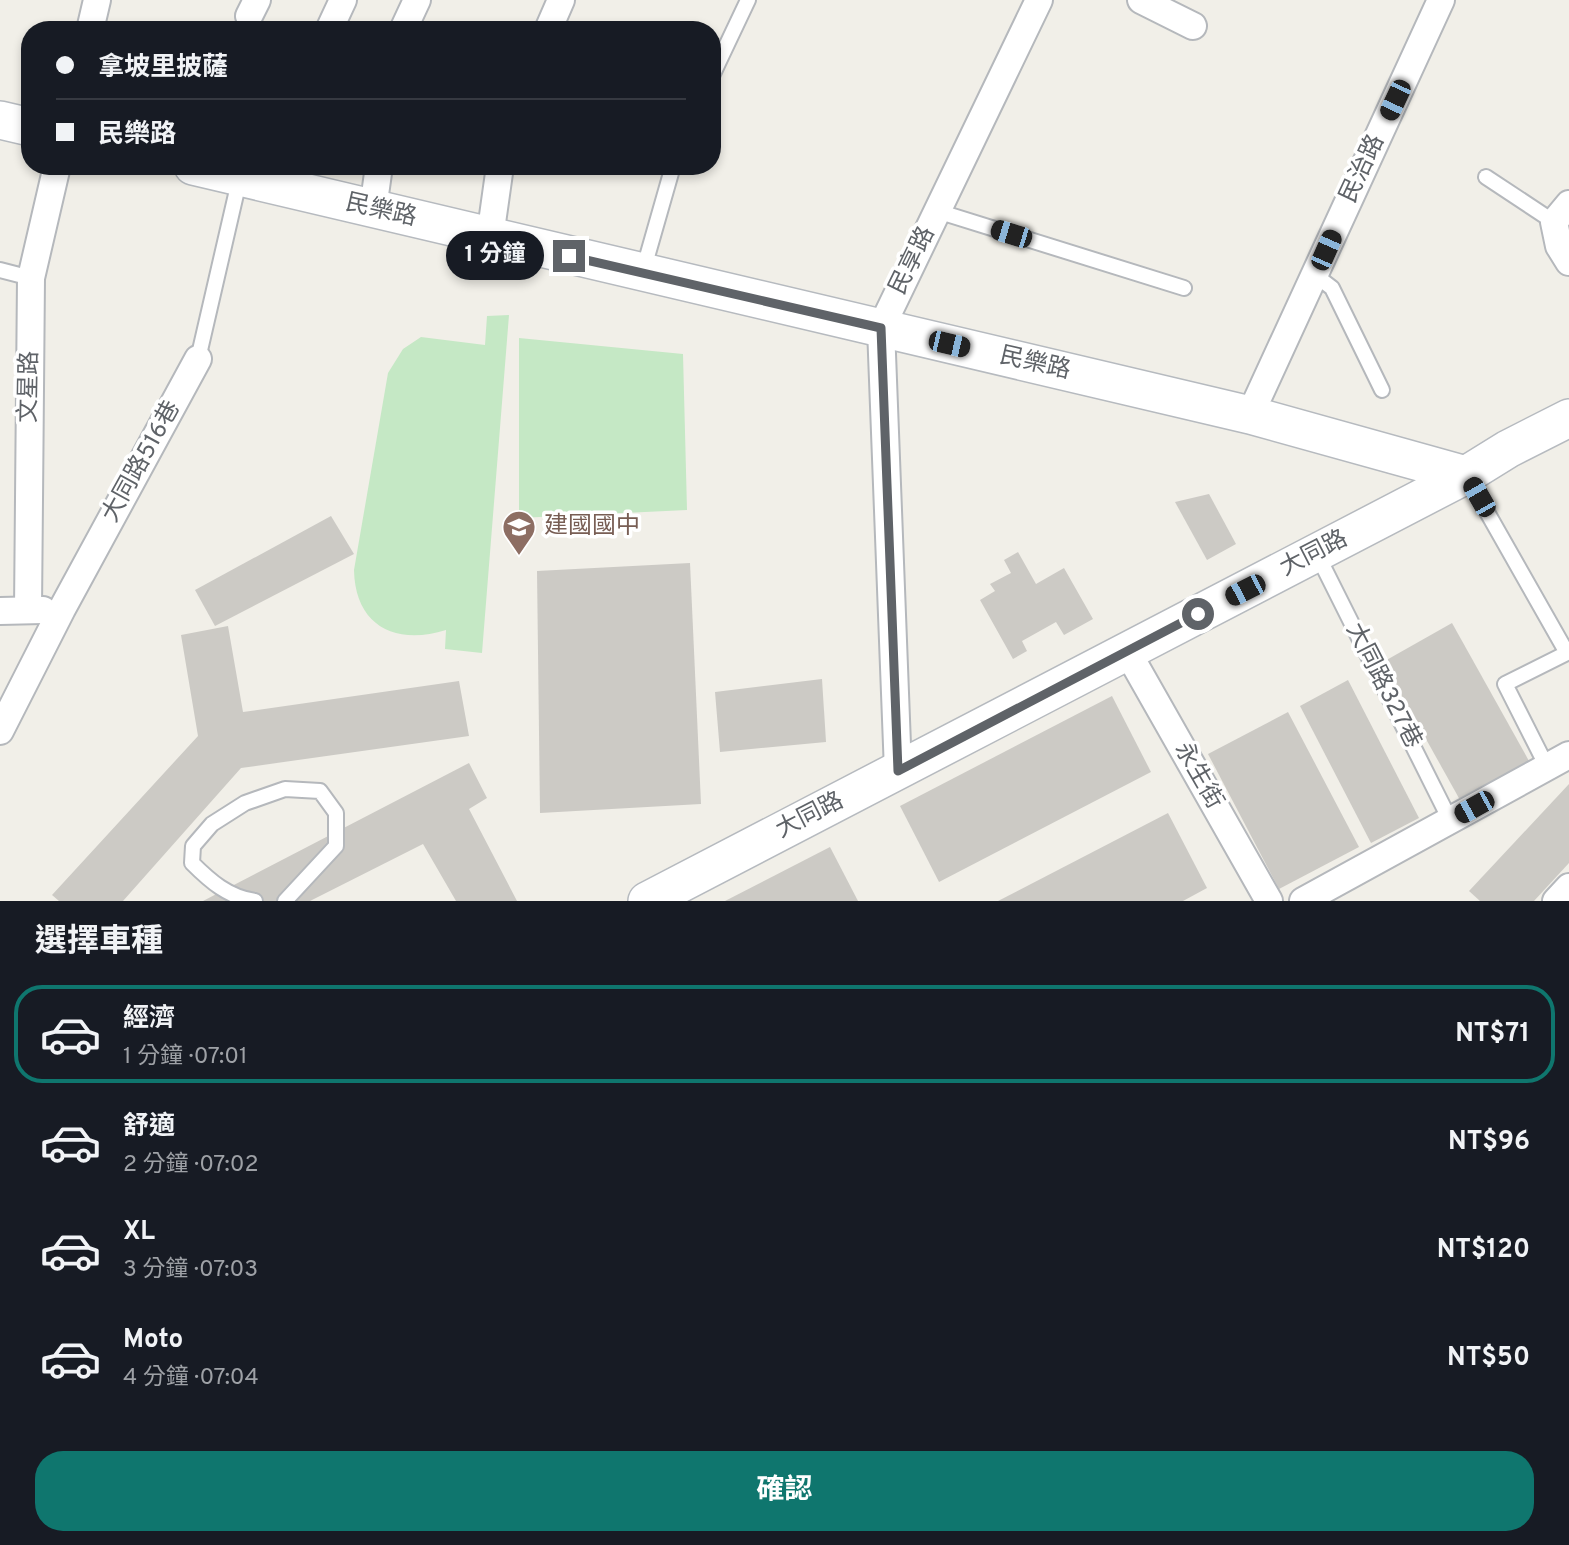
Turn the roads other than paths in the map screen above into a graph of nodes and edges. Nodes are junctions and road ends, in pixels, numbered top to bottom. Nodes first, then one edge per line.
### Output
1 (97, 0) edge
2 (343, 0) edge
3 (417, 0) edge
4 (561, 0) edge
5 (748, 0) edge
6 (1039, 0) edge
7 (1141, 0) edge
8 (1441, 0) edge
9 (92, 21) edge
10 (333, 21) edge
11 (407, 21) edge
12 (552, 21) edge
13 (1193, 26) dead end
14 (721, 57) edge
15 (0, 120) edge
16 (21, 125) edge
17 (55, 175) edge
18 (232, 175) edge
19 (378, 175) edge
20 (499, 175) edge
21 (670, 175) edge
22 (240, 177) junction
23 (1486, 177) dead end
24 (373, 209) junction
25 (937, 211) junction
26 (1562, 213) edge
27 (490, 237) junction
28 (1569, 262) edge
29 (0, 270) edge
30 (642, 273) junction
31 (1315, 275) junction
32 (31, 278) junction
33 (1184, 288) dead end
34 (881, 328) junction
35 (198, 359) joint
36 (1382, 390) dead end
37 (1250, 415) junction
38 (1569, 418) edge
39 (1466, 475) junction
40 (1316, 553) junction
41 (62, 609) junction
42 (28, 610) junction
43 (0, 611) edge
44 (1127, 651) junction
45 (0, 731) edge
46 (1558, 761) edge
47 (898, 771) junction
48 (1450, 820) junction
49 (1569, 887) edge
50 (254, 901) edge
51 (285, 901) edge
52 (646, 901) edge
53 (1269, 901) edge
54 (1303, 901) edge
55 (1556, 901) edge

1 - 9 street
2 - 10 street
3 - 11 street
4 - 12 street
5 - 14 lane
6 - 25 street, 民享路
7 - 13 street
8 - 31 street, 民治路
15 - 16 main road
17 - 32 street, 文星路
18 - 22 main road, 民樂路
19 - 24 street
20 - 27 street
21 - 30 lane
22 - 24 main road, 民樂路
22 - 35 lane, 大同路516巷
23 - 26 lane
24 - 27 main road, 民樂路
25 - 33 lane, 民享路
25 - 34 street, 民享路
26 - 28 street
27 - 30 main road, 民樂路
29 - 32 lane
30 - 34 main road, 民樂路
31 - 36 lane
31 - 37 street, 民治路
32 - 42 street, 文星路
34 - 37 main road, 民樂路
34 - 47 street, 民享路
35 - 41 street, 大同路516巷
37 - 39 main road, 民樂路
38 - 39 main road, 大同路
39 - 40 main road, 大同路
39 - 46 lane
40 - 44 main road, 大同路
40 - 48 lane, 大同路327巷
41 - 42 street
41 - 45 street, 大同路516巷
42 - 43 street
44 - 47 main road, 大同路
44 - 53 street, 永生街
46 - 48 street
47 - 52 main road, 大同路
48 - 54 street
49 - 55 street
50 - 51 lane

